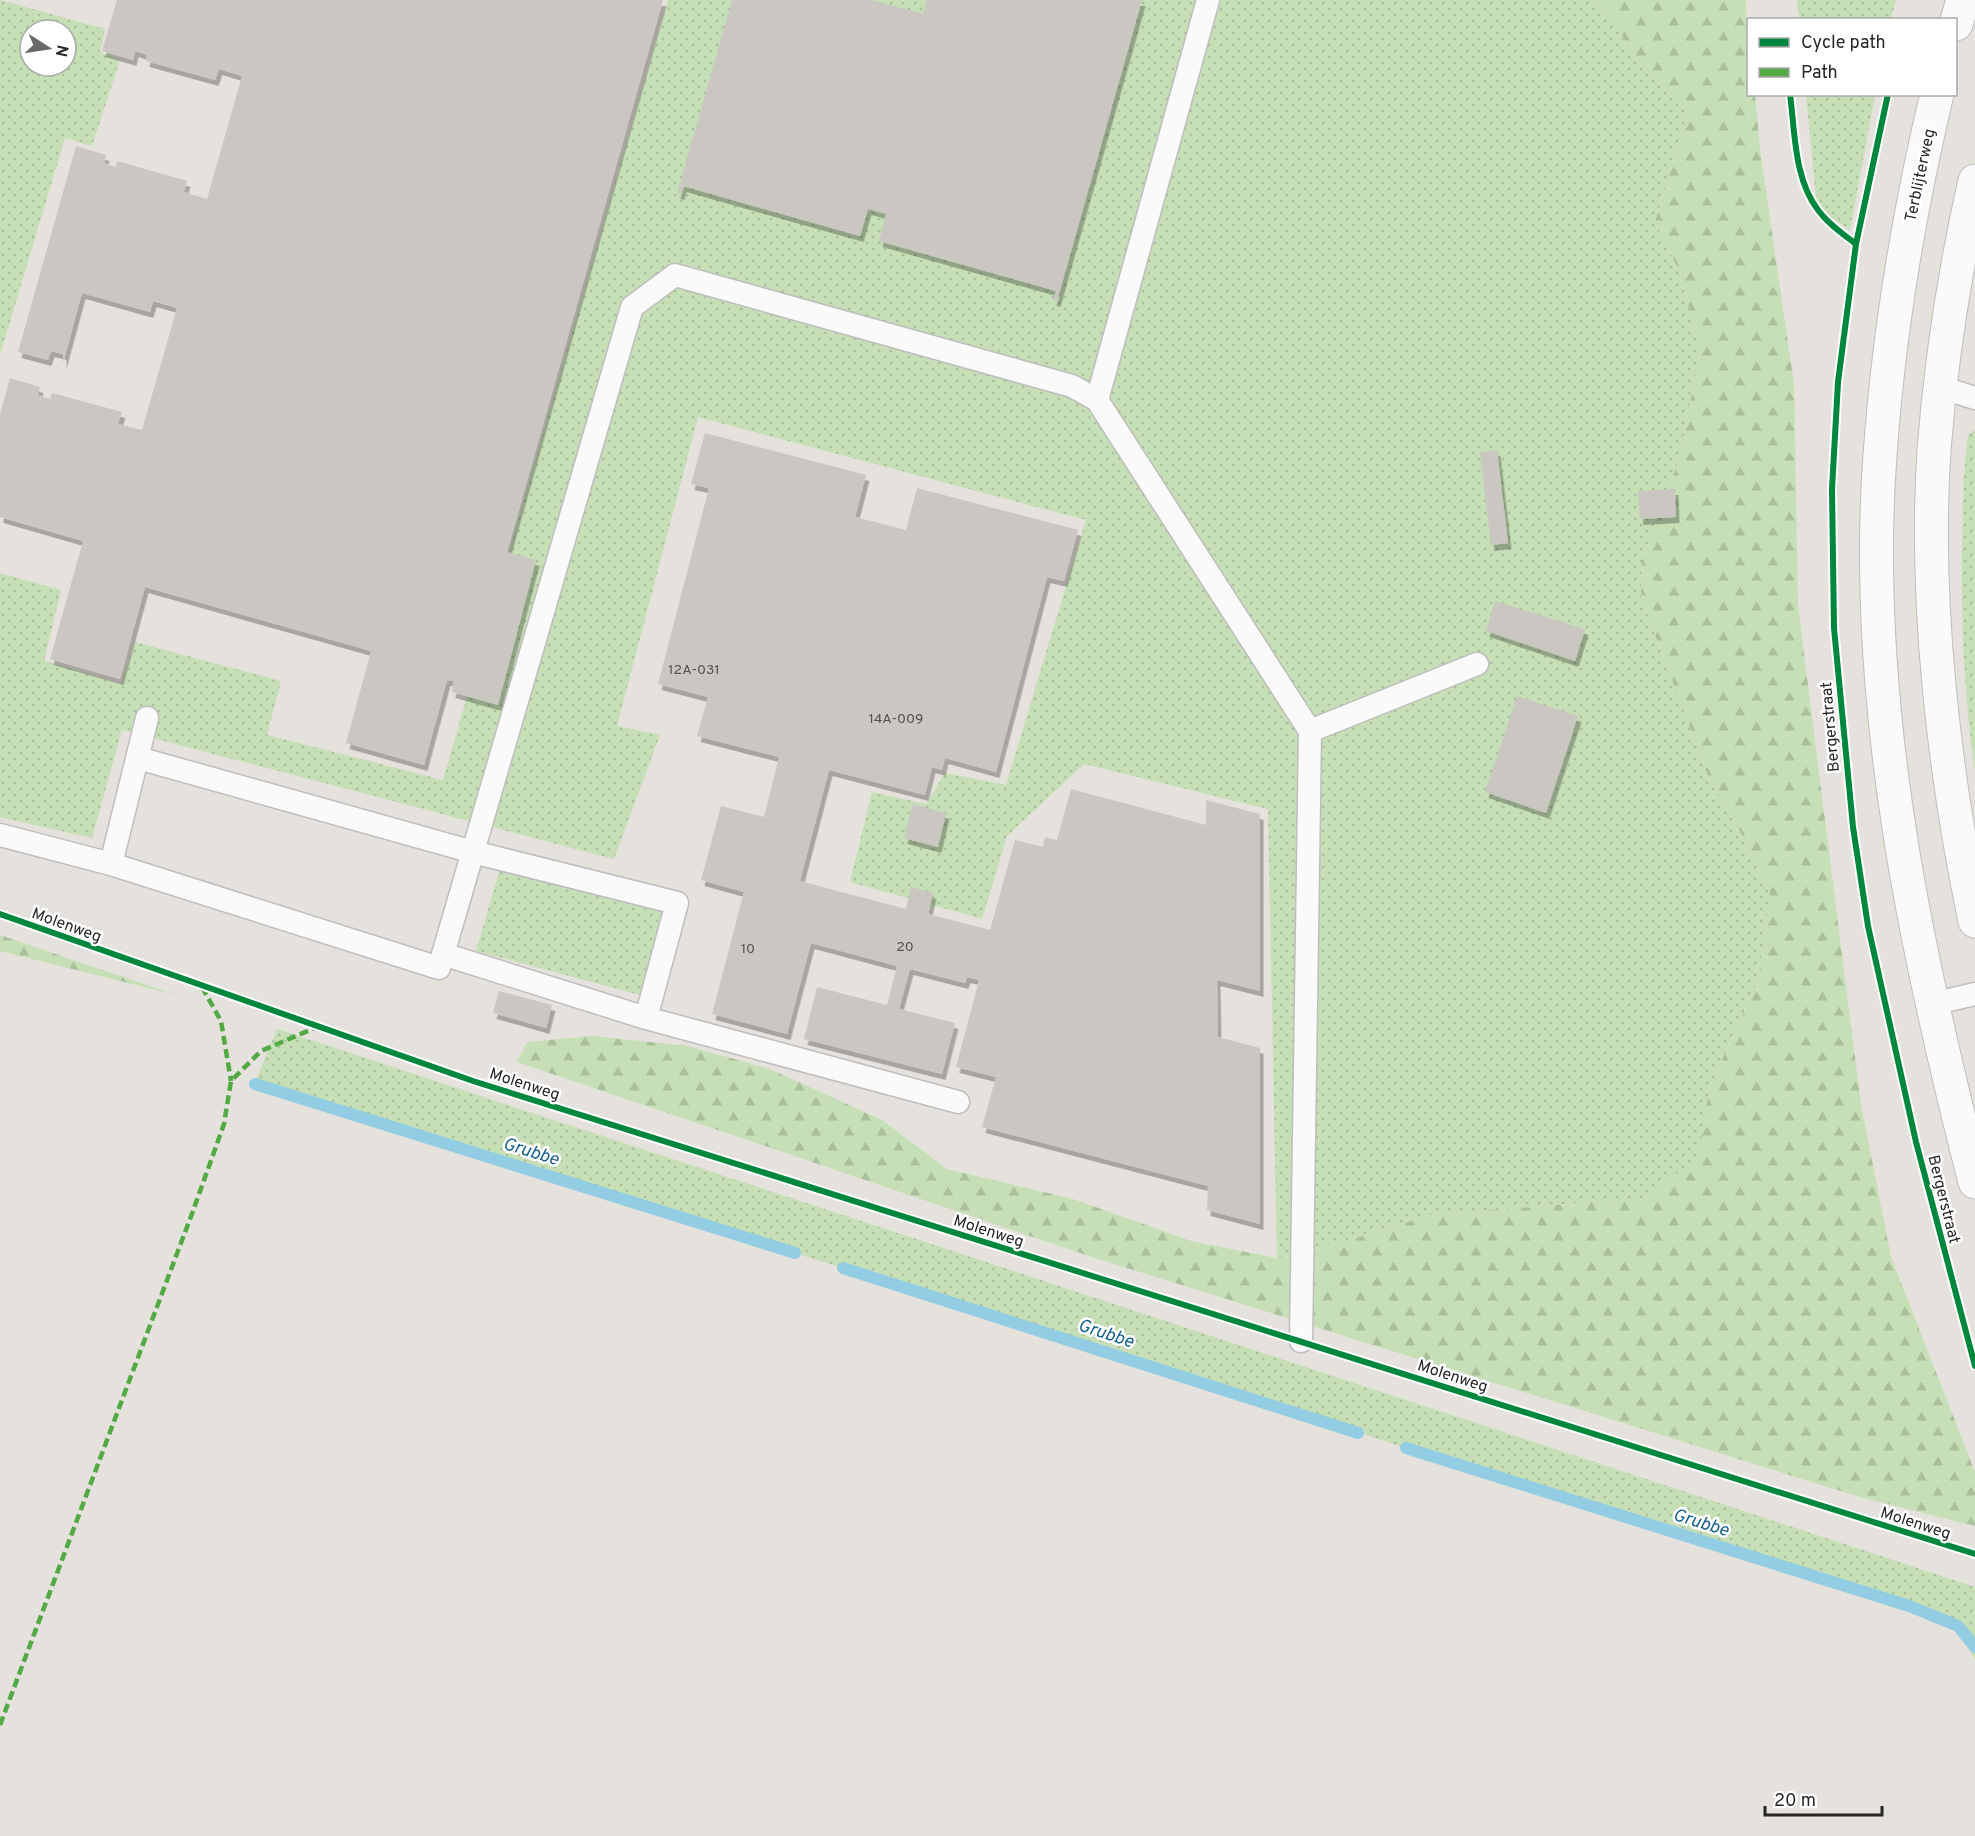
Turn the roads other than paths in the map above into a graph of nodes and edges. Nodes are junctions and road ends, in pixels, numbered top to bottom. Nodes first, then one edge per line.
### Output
1 (1208, 0) edge
2 (1963, 0) edge
3 (1957, 21) edge
4 (1937, 96) edge
5 (1975, 181) edge
6 (1903, 255) joint
7 (1940, 387) junction
8 (1975, 398) edge
9 (1097, 400) junction
10 (1477, 664) dead end
11 (147, 718) dead end
12 (1310, 731) junction
13 (138, 758) junction
14 (0, 835) edge
15 (473, 852) junction
16 (111, 864) junction
17 (1975, 921) edge
18 (443, 954) junction
19 (1975, 994) edge
20 (1932, 1004) junction
21 (646, 1018) junction
22 (957, 1102) dead end
23 (1975, 1182) edge
24 (1301, 1341) dead end

1 - 9 lane
2 - 3 main road
4 - 6 main road, Terblijterweg
5 - 7 main road
6 - 20 main road, Bergerstraat
7 - 8 lane
7 - 17 main road
9 - 12 lane
9 - 15 lane
10 - 12 lane
11 - 13 lane
12 - 24 lane
13 - 15 lane
13 - 16 lane
14 - 16 lane
15 - 18 lane
15 - 21 lane
16 - 18 lane
18 - 21 lane
19 - 20 lane
20 - 23 main road, Bergerstraat
21 - 22 lane

